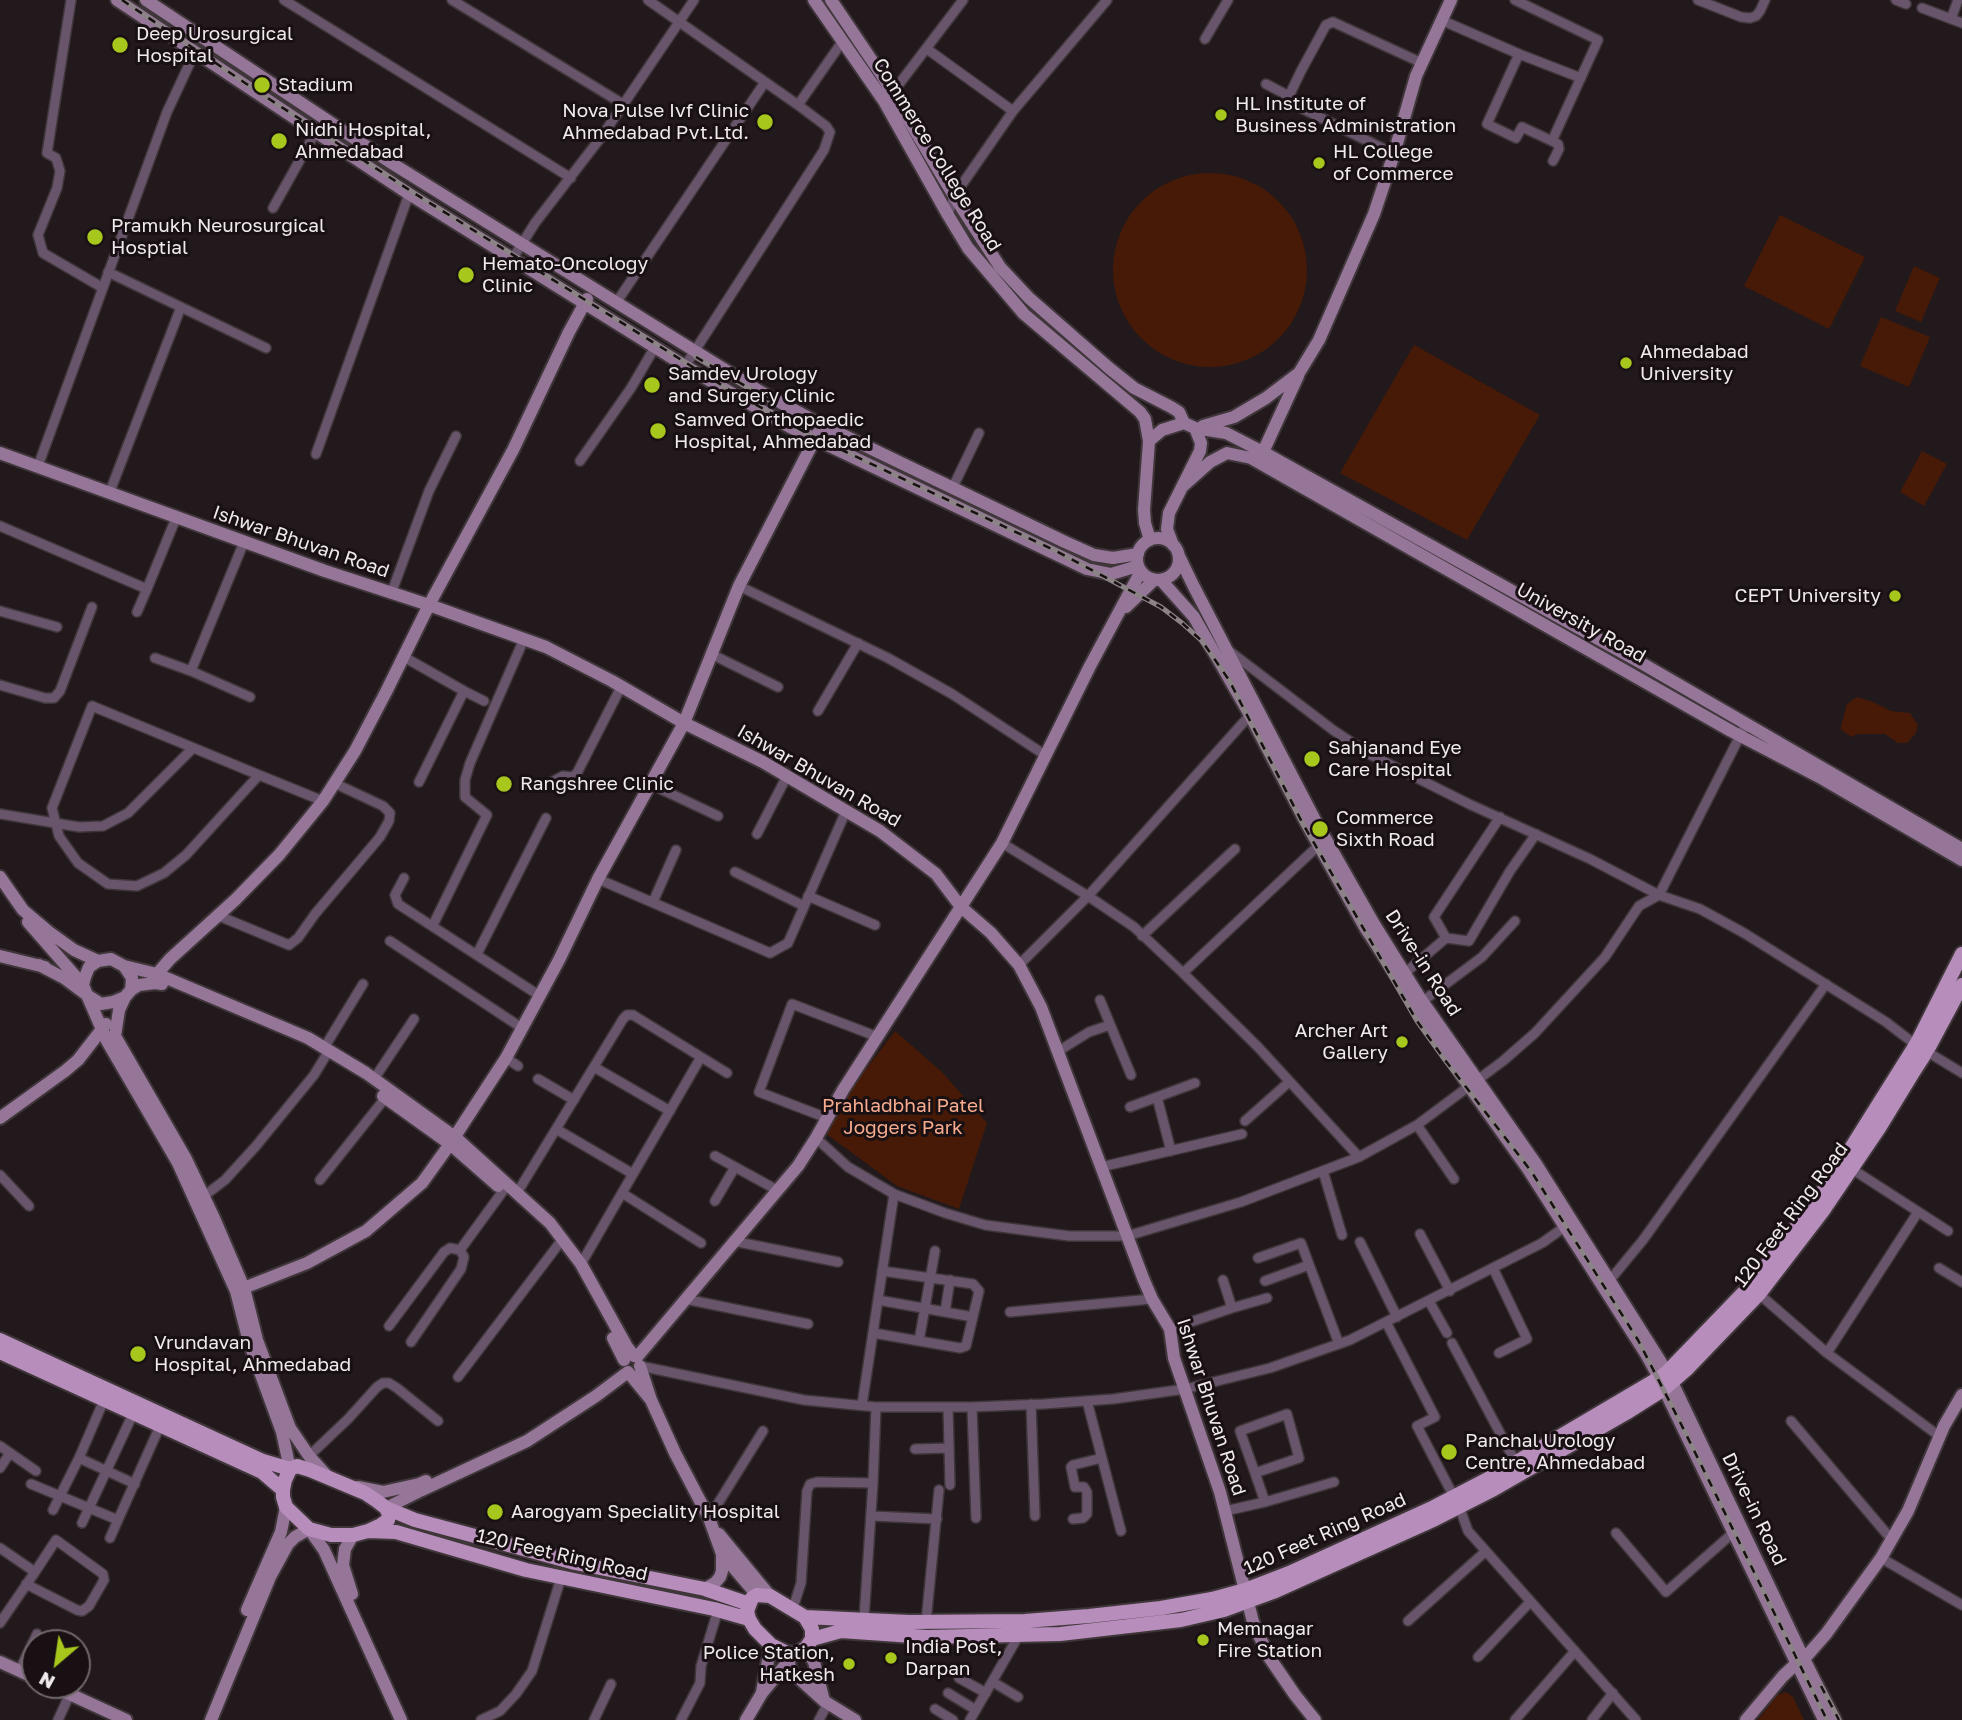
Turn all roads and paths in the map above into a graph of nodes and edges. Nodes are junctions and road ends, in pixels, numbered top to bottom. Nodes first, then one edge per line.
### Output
1 (71, 0) edge
2 (117, 0) edge
3 (145, 0) edge
4 (284, 0) edge
5 (452, 0) edge
6 (648, 0) edge
7 (694, 0) edge
8 (814, 0) edge
9 (831, 0) edge
10 (963, 0) edge
11 (1107, 0) edge
12 (1228, 0) edge
13 (1451, 0) edge
14 (1516, 0) edge
15 (1698, 0) edge
16 (1765, 0) edge
17 (1958, 0) edge
18 (1922, 8) dead end
19 (138, 13) junction
20 (1951, 19) junction
21 (1441, 20) junction
22 (679, 22) junction
23 (1962, 23) edge
24 (1205, 39) dead end
25 (842, 42) junction
26 (927, 49) junction
27 (195, 52) junction
28 (1519, 54) junction
29 (1422, 63) junction
30 (1581, 78) junction
31 (765, 82) junction
32 (1266, 84) dead end
33 (286, 93) junction
34 (888, 98) junction
35 (1287, 101) dead end
36 (623, 104) junction
37 (798, 105) junction
38 (276, 107) junction
39 (1013, 111) junction
40 (315, 133) junction
41 (1552, 141) junction
42 (1394, 154) junction
43 (1553, 161) dead end
44 (571, 178) junction
45 (409, 194) junction
46 (954, 196) junction
47 (273, 208) dead end
48 (948, 215) junction
49 (521, 245) junction
50 (513, 258) junction
51 (108, 272) junction
52 (103, 288) junction
53 (593, 290) junction
54 (584, 303) junction
55 (616, 303) junction
56 (181, 307) junction
57 (655, 347) junction
58 (266, 348) dead end
59 (695, 352) junction
60 (685, 366) junction
61 (1299, 373) junction
62 (822, 425) junction
63 (1190, 425) junction
64 (979, 433) dead end
65 (456, 436) dead end
66 (815, 440) junction
67 (1149, 441) junction
68 (1263, 452) junction
69 (0, 453) edge
70 (316, 454) dead end
71 (580, 461) dead end
72 (38, 466) junction
73 (1183, 486) junction
74 (953, 487) junction
75 (109, 494) junction
76 (176, 518) junction
77 (0, 526) edge
78 (1150, 540) junction
79 (244, 542) junction
80 (1176, 550) junction
81 (1139, 564) junction
82 (1158, 580) junction
83 (739, 586) junction
84 (147, 589) junction
85 (391, 594) junction
86 (429, 605) junction
87 (92, 607) dead end
88 (0, 611) edge
89 (137, 612) dead end
90 (1116, 617) junction
91 (57, 627) dead end
92 (524, 639) junction
93 (858, 643) junction
94 (1226, 648) junction
95 (712, 654) junction
96 (404, 657) junction
97 (155, 658) dead end
98 (191, 671) junction
99 (0, 685) edge
100 (621, 687) junction
101 (778, 687) dead end
102 (464, 691) junction
103 (250, 697) dead end
104 (484, 701) dead end
105 (818, 711) dead end
106 (1250, 715) junction
107 (684, 723) junction
108 (1743, 730) junction
109 (193, 748) junction
110 (1045, 755) junction
111 (259, 775) junction
112 (787, 776) junction
113 (419, 782) dead end
114 (334, 783) junction
115 (550, 783) dead end
116 (649, 784) junction
117 (323, 801) junction
118 (846, 811) junction
119 (0, 814) edge
120 (718, 816) dead end
121 (1500, 817) junction
122 (546, 818) dead end
123 (55, 824) junction
124 (757, 834) dead end
125 (1536, 834) junction
126 (1002, 843) junction
127 (1319, 845) junction
128 (1235, 849) dead end
129 (1962, 849) edge
130 (676, 850) dead end
131 (1962, 860) edge
132 (735, 872) dead end
133 (0, 877) edge
134 (404, 878) dead end
135 (598, 879) junction
136 (0, 886) edge
137 (1659, 895) junction
138 (808, 896) junction
139 (1088, 896) junction
140 (653, 902) junction
141 (804, 906) junction
142 (961, 907) junction
143 (219, 916) junction
144 (1515, 921) dead end
145 (433, 925) junction
146 (875, 925) dead end
147 (1142, 936) junction
148 (1446, 938) junction
149 (390, 942) dead end
150 (477, 954) junction
151 (1962, 954) edge
152 (0, 956) edge
153 (98, 961) junction
154 (1019, 965) junction
155 (124, 966) junction
156 (1182, 972) junction
157 (1405, 973) junction
158 (156, 978) junction
159 (363, 984) dead end
160 (1826, 984) junction
161 (1962, 985) edge
162 (85, 990) junction
163 (128, 993) junction
164 (540, 996) junction
165 (1100, 1000) dead end
166 (1423, 1001) junction
167 (119, 1010) junction
168 (95, 1016) junction
169 (414, 1019) dead end
170 (1110, 1026) junction
171 (522, 1028) junction
172 (102, 1029) junction
173 (878, 1037) junction
174 (1921, 1048) junction
175 (324, 1052) junction
176 (1057, 1052) junction
177 (701, 1057) junction
178 (506, 1058) junction
179 (518, 1066) dead end
180 (594, 1067) junction
181 (727, 1073) dead end
182 (1962, 1073) edge
183 (1131, 1076) dead end
184 (374, 1079) junction
185 (538, 1079) dead end
186 (1289, 1082) junction
187 (1195, 1083) dead end
188 (1473, 1084) junction
189 (386, 1097) junction
190 (1157, 1097) junction
191 (574, 1100) junction
192 (1130, 1107) dead end
193 (0, 1110) edge
194 (670, 1111) junction
195 (0, 1118) edge
196 (827, 1118) junction
197 (1245, 1121) dead end
198 (1417, 1125) junction
199 (556, 1129) junction
200 (1242, 1134) dead end
201 (816, 1138) junction
202 (452, 1140) junction
203 (1171, 1151) junction
204 (715, 1156) dead end
205 (1359, 1157) junction
206 (735, 1167) junction
207 (1101, 1167) junction
208 (1852, 1169) junction
209 (1323, 1171) junction
210 (633, 1174) junction
211 (0, 1175) edge
212 (1454, 1179) dead end
213 (320, 1180) dead end
214 (776, 1190) junction
215 (503, 1191) junction
216 (517, 1193) junction
217 (622, 1193) junction
218 (894, 1194) junction
219 (204, 1196) junction
220 (715, 1201) dead end
221 (30, 1206) dead end
222 (1918, 1212) junction
223 (1566, 1227) junction
224 (1948, 1231) dead end
225 (1420, 1234) dead end
226 (1342, 1235) dead end
227 (1127, 1236) junction
228 (733, 1241) junction
229 (1360, 1242) dead end
230 (701, 1243) dead end
231 (558, 1245) junction
232 (460, 1250) junction
233 (935, 1251) dead end
234 (1258, 1258) dead end
235 (838, 1262) dead end
236 (581, 1264) junction
237 (1309, 1265) junction
238 (1493, 1268) junction
239 (1939, 1268) dead end
240 (882, 1271) junction
241 (931, 1278) junction
242 (950, 1280) junction
243 (1223, 1280) dead end
244 (1610, 1280) junction
245 (1265, 1282) dead end
246 (1962, 1282) edge
247 (240, 1289) junction
248 (1450, 1291) junction
249 (1759, 1294) junction
250 (1267, 1298) dead end
251 (685, 1299) junction
252 (1152, 1299) junction
253 (878, 1300) junction
254 (1429, 1301) junction
255 (925, 1308) junction
256 (1232, 1308) junction
257 (945, 1312) junction
258 (1010, 1312) dead end
259 (973, 1317) junction
260 (1397, 1317) junction
261 (1386, 1322) junction
262 (808, 1324) dead end
263 (389, 1326) dead end
264 (1170, 1329) junction
265 (873, 1333) junction
266 (1447, 1333) dead end
267 (0, 1340) edge
268 (919, 1341) junction
269 (411, 1342) dead end
270 (1452, 1343) dead end
271 (1339, 1344) junction
272 (0, 1352) edge
273 (1499, 1353) dead end
274 (1826, 1353) junction
275 (631, 1363) junction
276 (458, 1377) dead end
277 (1665, 1380) junction
278 (1185, 1389) junction
279 (1962, 1395) edge
280 (104, 1400) junction
281 (1087, 1401) junction
282 (1031, 1404) junction
283 (862, 1405) junction
284 (876, 1407) junction
285 (948, 1407) junction
286 (972, 1407) junction
287 (133, 1413) junction
288 (438, 1421) dead end
289 (1791, 1421) dead end
290 (160, 1426) junction
291 (763, 1432) dead end
292 (1939, 1436) junction
293 (0, 1446) edge
294 (949, 1448) junction
295 (915, 1449) dead end
296 (10, 1453) junction
297 (309, 1456) junction
298 (79, 1458) junction
299 (1102, 1458) junction
300 (1516, 1463) junction
301 (0, 1468) edge
302 (290, 1469) junction
303 (36, 1471) dead end
304 (106, 1471) junction
305 (1255, 1473) junction
306 (328, 1477) junction
307 (1334, 1482) dead end
308 (873, 1483) junction
309 (31, 1484) dead end
310 (135, 1484) junction
311 (344, 1484) junction
312 (950, 1485) dead end
313 (422, 1489) junction
314 (284, 1490) junction
315 (939, 1490) dead end
316 (59, 1496) junction
317 (1265, 1502) junction
318 (1456, 1502) junction
319 (285, 1507) junction
320 (89, 1508) junction
321 (386, 1508) junction
322 (52, 1510) dead end
323 (1225, 1511) junction
324 (872, 1516) junction
325 (1035, 1516) dead end
326 (976, 1518) dead end
327 (937, 1519) junction
328 (1073, 1519) dead end
329 (118, 1520) junction
330 (415, 1520) junction
331 (711, 1522) junction
332 (82, 1523) dead end
333 (309, 1529) junction
334 (368, 1531) junction
335 (1121, 1531) dead end
336 (1734, 1532) junction
337 (1616, 1533) dead end
338 (353, 1535) junction
339 (110, 1538) dead end
340 (1892, 1540) junction
341 (0, 1548) edge
342 (1486, 1551) junction
343 (722, 1554) junction
344 (1881, 1558) junction
345 (35, 1572) junction
346 (561, 1578) junction
347 (26, 1584) junction
348 (705, 1589) junction
349 (1247, 1596) junction
350 (1530, 1602) junction
351 (756, 1604) junction
352 (1962, 1605) edge
353 (718, 1610) junction
354 (799, 1613) junction
355 (864, 1619) junction
356 (1408, 1620) dead end
357 (926, 1622) junction
358 (0, 1623) edge
359 (1019, 1635) junction
360 (771, 1645) junction
361 (805, 1647) junction
362 (236, 1648) junction
363 (1575, 1651) junction
364 (1478, 1657) dead end
365 (1800, 1661) junction
366 (0, 1662) edge
367 (814, 1662) junction
368 (21, 1667) edge
369 (19, 1671) joint
370 (959, 1678) dead end
371 (993, 1682) junction
372 (611, 1684) dead end
373 (762, 1693) junction
374 (948, 1693) dead end
375 (986, 1693) junction
376 (1613, 1693) junction
377 (1018, 1697) dead end
378 (68, 1699) edge
379 (81, 1699) edge
380 (826, 1702) junction
381 (935, 1709) dead end
382 (976, 1710) junction
383 (502, 1716) edge
384 (684, 1719) edge
385 (58, 1720) edge
386 (126, 1720) edge
387 (202, 1720) edge
388 (211, 1720) edge
389 (401, 1720) edge
390 (410, 1720) edge
391 (481, 1720) edge
392 (594, 1720) edge
393 (746, 1720) edge
394 (819, 1720) edge
395 (855, 1720) edge
396 (953, 1720) edge
397 (970, 1720) edge
398 (1315, 1720) edge
399 (1515, 1720) edge
400 (1592, 1720) edge
401 (1636, 1720) edge
402 (1746, 1720) edge
403 (1824, 1720) edge
404 (1835, 1720) edge

1 - 52 street
2 - 19 street
3 - 19 street
3 - 33 street
4 - 44 street
5 - 36 street
6 - 22 street
7 - 22 street
8 - 25 street, Commerce College Road
9 - 34 street, Commerce College Road
10 - 26 street
11 - 39 street
12 - 24 street
13 - 21 street
14 - 30 street
15 - 16 street
17 - 20 street
18 - 20 street
19 - 27 street
20 - 23 street
21 - 28 street
21 - 29 street
22 - 31 street
22 - 36 street
25 - 34 street, Commerce College Road
25 - 37 street
26 - 34 street
26 - 39 street
27 - 38 street
27 - 51 street
28 - 30 street
28 - 41 street
29 - 32 street
29 - 42 street
30 - 41 street
31 - 37 street
31 - 55 street
33 - 38 street
33 - 49 street
34 - 46 street, Commerce College Road
34 - 48 street, Commerce College Road
35 - 42 street
36 - 44 street
37 - 59 street
38 - 40 street
39 - 46 street
40 - 45 street
40 - 47 street
41 - 43 street
42 - 61 street
44 - 49 street
45 - 50 street
45 - 70 street
46 - 48 street
46 - 63 street, Commerce College Road
48 - 67 street, Commerce College Road
49 - 50 street
49 - 53 street
50 - 54 street
51 - 52 street
51 - 56 street
52 - 72 street
53 - 54 street
53 - 55 street
54 - 57 street
54 - 86 street
55 - 59 street
56 - 58 street
56 - 75 street
57 - 60 street
57 - 71 street
59 - 60 street
59 - 62 street
60 - 66 street
61 - 63 street
61 - 68 street
62 - 66 street
62 - 74 street
63 - 67 street
63 - 68 street, University Road
63 - 73 street
64 - 74 street
65 - 85 street
66 - 81 street
66 - 83 street
67 - 78 street
68 - 108 street, University Road
69 - 72 street, Ishwar Bhuvan Road
72 - 75 street, Ishwar Bhuvan Road
73 - 80 street
73 - 108 street, University Road
74 - 81 street
75 - 76 street, Ishwar Bhuvan Road
76 - 79 street, Ishwar Bhuvan Road
76 - 84 street
77 - 84 street
78 - 80 street
78 - 81 street
79 - 85 street, Ishwar Bhuvan Road
79 - 98 street
80 - 82 street
80 - 94 street, Drive-in Road
81 - 82 street
81 - 90 street
82 - 90 street
82 - 106 street, Drive-in Road
83 - 93 street
83 - 95 street
84 - 89 street
85 - 86 street, Ishwar Bhuvan Road
86 - 92 street, Ishwar Bhuvan Road
86 - 96 street
87 - 99 street
88 - 91 street
90 - 110 street
92 - 100 street, Ishwar Bhuvan Road
92 - 145 street
93 - 105 street
93 - 110 street
94 - 121 street
94 - 157 street, Drive-in Road
95 - 101 street
95 - 107 street
96 - 102 street
96 - 114 street
97 - 98 street
98 - 103 street
100 - 107 street, Ishwar Bhuvan Road
100 - 115 street
102 - 104 street
102 - 113 street
106 - 127 street, Drive-in Road
106 - 139 street
107 - 112 street, Ishwar Bhuvan Road
107 - 116 street
108 - 129 street, University Road
108 - 131 street, University Road
108 - 137 street
109 - 111 street
109 - 123 street
109 - 123 street
110 - 126 street
111 - 117 street
111 - 123 street
112 - 118 street, Ishwar Bhuvan Road
112 - 124 street
114 - 117 street
114 - 143 street
116 - 120 street
116 - 135 street
117 - 143 street
118 - 138 street
118 - 142 street, Ishwar Bhuvan Road
119 - 123 street
121 - 125 street
121 - 148 street
122 - 150 street
125 - 137 street
125 - 148 street
126 - 139 street
126 - 142 street
127 - 156 street
127 - 188 street, Drive-in Road
128 - 147 street
130 - 140 street
132 - 141 street
133 - 153 street
134 - 145 street
135 - 140 street
135 - 164 street
136 - 162 street
137 - 160 street
137 - 188 street
138 - 141 street
138 - 146 street
139 - 147 street
139 - 154 street
140 - 141 street
142 - 154 street, Ishwar Bhuvan Road
142 - 173 street
143 - 158 street
144 - 166 street
145 - 150 street
147 - 156 street
148 - 157 street
149 - 171 street
150 - 164 street
151 - 174 main road, 120 Feet Ring Road
152 - 162 street
153 - 155 street
153 - 162 street
154 - 176 street, Ishwar Bhuvan Road
155 - 158 street
155 - 163 street
156 - 186 street
157 - 166 street, Drive-in Road
158 - 163 street
158 - 175 street
159 - 175 street
160 - 174 street
160 - 244 street
161 - 174 main road, 120 Feet Ring Road
162 - 163 street
162 - 168 street
163 - 167 street
164 - 171 street
165 - 170 street
166 - 188 street, Drive-in Road
167 - 172 street
167 - 219 street
168 - 172 street
168 - 193 street
169 - 184 street
170 - 176 street
170 - 183 street
171 - 178 street
172 - 195 street
172 - 247 street
173 - 196 street
173 - 196 street
174 - 182 street
174 - 208 main road, 120 Feet Ring Road
174 - 277 main road, 120 Feet Ring Road
175 - 184 street
175 - 189 street
175 - 219 street
176 - 207 street, Ishwar Bhuvan Road
177 - 180 street
177 - 181 street
177 - 194 street
178 - 179 street
178 - 202 street
180 - 191 street
180 - 194 street
184 - 202 street
185 - 191 street
186 - 197 street
186 - 205 street
187 - 190 street
188 - 198 street
188 - 223 street, Drive-in Road
188 - 244 street, Drive-in Road
189 - 202 street
189 - 213 street
190 - 192 street
190 - 203 street
191 - 199 street
194 - 210 street
196 - 201 street
198 - 205 street
198 - 212 street
199 - 210 street
199 - 216 street
200 - 203 street
201 - 214 street
201 - 218 street
202 - 215 street
202 - 216 street
202 - 247 street
203 - 207 street
204 - 206 street
205 - 209 street
206 - 214 street
206 - 220 street
207 - 227 street, Ishwar Bhuvan Road
208 - 222 street
208 - 249 main road, 120 Feet Ring Road
209 - 226 street
209 - 227 street
210 - 217 street
211 - 221 street
214 - 228 street
215 - 231 street
215 - 232 street
216 - 236 street
217 - 230 street
217 - 236 street
218 - 227 street
218 - 240 street
219 - 247 street
222 - 224 street
222 - 274 street
223 - 238 street
223 - 277 street, Drive-in Road
225 - 248 street
227 - 252 street, Ishwar Bhuvan Road
228 - 235 street
228 - 251 street
229 - 260 street
231 - 275 street
231 - 276 street
232 - 263 street
232 - 269 street
233 - 241 street
234 - 237 street
236 - 275 street
237 - 245 street
237 - 271 street
238 - 248 street
238 - 273 street
239 - 246 street
240 - 241 street
240 - 253 street
241 - 242 street
241 - 255 street
242 - 257 street
242 - 259 street
243 - 256 street
244 - 277 street, Drive-in Road
247 - 297 street
247 - 302 street
248 - 254 street
249 - 274 street
249 - 277 main road, 120 Feet Ring Road
250 - 256 street
251 - 262 street
251 - 275 street
252 - 258 street
252 - 264 street, Ishwar Bhuvan Road
253 - 255 street
253 - 265 street
254 - 260 street
254 - 266 street
255 - 257 street
255 - 268 street
256 - 264 street
257 - 259 street
259 - 268 street
260 - 261 street
261 - 271 street
261 - 318 street
264 - 278 street, Ishwar Bhuvan Road
265 - 268 street
265 - 283 street
267 - 302 main road
270 - 300 street
271 - 278 street
272 - 280 main road
274 - 292 street
275 - 283 street
275 - 311 street
275 - 313 street
275 - 331 street
277 - 300 main road, 120 Feet Ring Road
277 - 318 main road, 120 Feet Ring Road
277 - 336 street
277 - 365 street, Drive-in Road
278 - 281 street
278 - 323 street, Ishwar Bhuvan Road
279 - 292 street
280 - 287 main road
280 - 298 street
281 - 282 street
281 - 299 street
282 - 286 street
282 - 325 street
283 - 284 street
284 - 285 street
284 - 308 street
285 - 286 street
285 - 294 street
286 - 326 street
287 - 290 main road
287 - 304 street
288 - 297 street
289 - 340 street
290 - 310 street
290 - 314 main road
291 - 331 street
292 - 340 street
293 - 296 street
294 - 295 street
294 - 312 street
296 - 301 street
296 - 303 street
297 - 306 street
298 - 304 street
298 - 316 street
299 - 328 street
299 - 335 street
300 - 318 main road, 120 Feet Ring Road
302 - 306 main road, 120 Feet Ring Road
302 - 314 main road
304 - 310 street
304 - 320 street
305 - 305 street
305 - 317 street
306 - 311 main road, 120 Feet Ring Road
307 - 317 street
308 - 324 street
308 - 354 street
309 - 316 street
310 - 329 street
311 - 321 main road, 120 Feet Ring Road
313 - 321 street
313 - 330 street
314 - 319 main road
315 - 327 street
316 - 320 street
316 - 322 street
317 - 323 street
318 - 342 street
318 - 349 main road, 120 Feet Ring Road
319 - 333 main road
319 - 362 street
320 - 329 street
320 - 332 street
321 - 330 main road, 120 Feet Ring Road
321 - 334 main road
323 - 349 street, Ishwar Bhuvan Road
324 - 327 street
324 - 355 street
327 - 357 street
329 - 339 street
330 - 348 main road, 120 Feet Ring Road
331 - 343 street
331 - 351 street
333 - 338 main road
333 - 362 street
333 - 389 street
334 - 338 main road, 120 Feet Ring Road
334 - 346 main road, 120 Feet Ring Road
336 - 337 street
336 - 365 street
338 - 390 street
340 - 344 street
341 - 345 street
342 - 350 street
342 - 356 street
343 - 348 street
343 - 351 street
344 - 352 street
344 - 365 street
345 - 347 street
345 - 347 street
346 - 353 main road, 120 Feet Ring Road
346 - 383 street
347 - 358 street
348 - 351 main road, 120 Feet Ring Road
349 - 357 main road, 120 Feet Ring Road
349 - 359 main road, 120 Feet Ring Road
349 - 398 street, Ishwar Bhuvan Road
350 - 363 street
350 - 364 street
351 - 353 main road, 120 Feet Ring Road
351 - 354 main road
351 - 360 main road
353 - 384 street
354 - 355 main road, 120 Feet Ring Road
354 - 361 main road
355 - 357 main road, 120 Feet Ring Road
359 - 361 main road, 120 Feet Ring Road
359 - 371 street
360 - 361 main road
360 - 373 street
361 - 367 street
361 - 367 street
361 - 373 street
361 - 380 street
362 - 387 street
362 - 388 street
363 - 376 street
363 - 399 street
365 - 402 street
365 - 403 street
365 - 404 street, Drive-in Road
366 - 369 street
367 - 380 street
368 - 369 street
370 - 375 street
371 - 375 street
371 - 377 street
372 - 392 street
373 - 393 street
374 - 382 street
375 - 382 street
376 - 400 street
376 - 401 street
378 - 385 street
379 - 386 street
380 - 394 street
380 - 395 street
381 - 396 street
382 - 397 street
383 - 391 street

